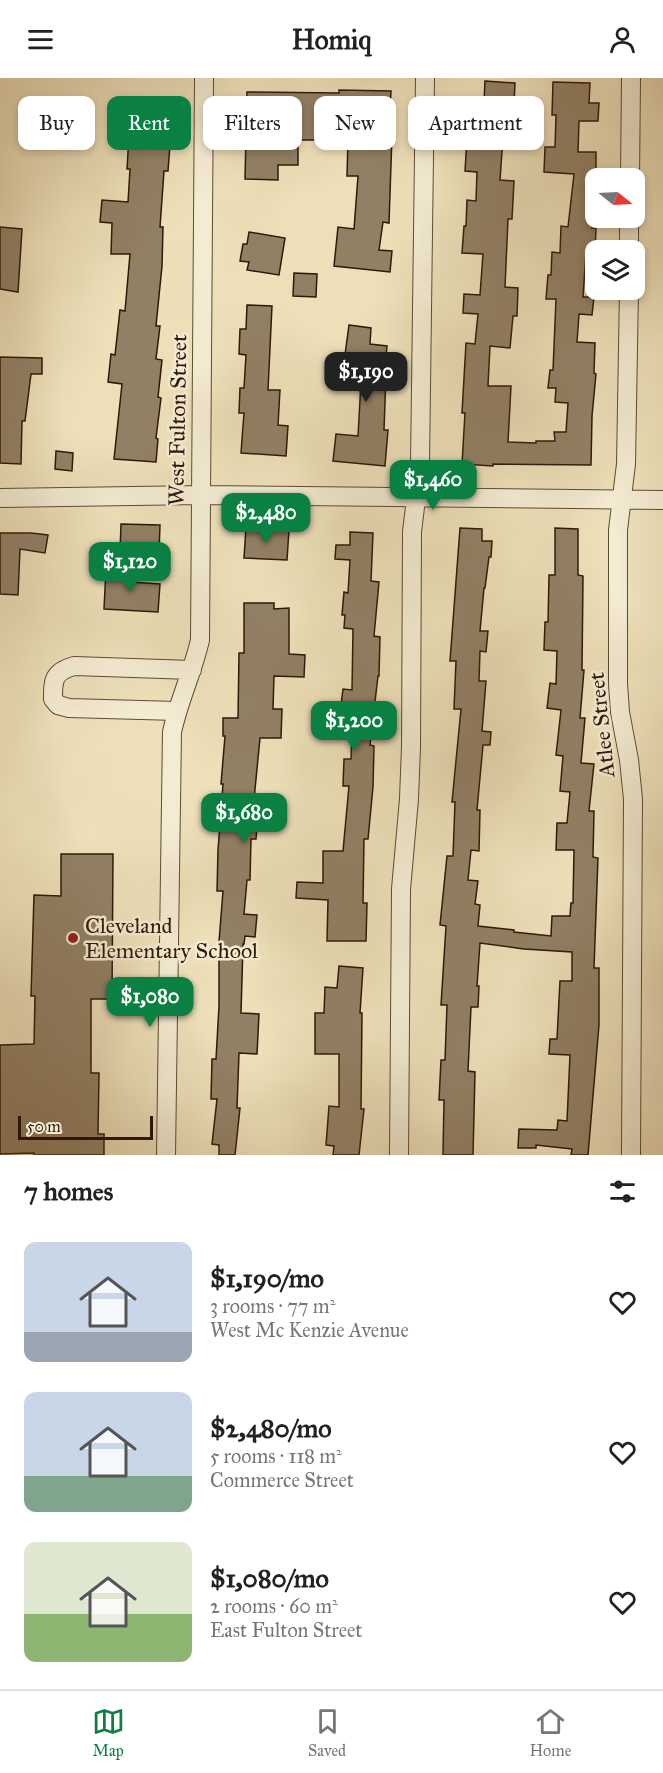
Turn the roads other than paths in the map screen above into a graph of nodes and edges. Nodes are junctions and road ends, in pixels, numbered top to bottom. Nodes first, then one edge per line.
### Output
1 (204, 78) edge
2 (425, 78) edge
3 (631, 78) edge
4 (630, 168) edge
5 (628, 300) edge
6 (200, 495) junction
7 (0, 498) edge
8 (417, 498) junction
9 (622, 500) junction
10 (663, 500) edge
11 (192, 670) junction
12 (177, 711) junction
13 (166, 1155) edge
14 (399, 1155) edge
15 (631, 1155) edge

1 - 6 street, West Fulton Street
2 - 8 street
3 - 4 street
5 - 9 street, Atlee Street
6 - 7 street
6 - 8 street
6 - 11 street, West Fulton Street
8 - 9 street
8 - 14 street
9 - 10 street
9 - 15 street, Atlee Street
11 - 12 street, West Fulton Street
11 - 12 street
12 - 13 street, West Fulton Street

